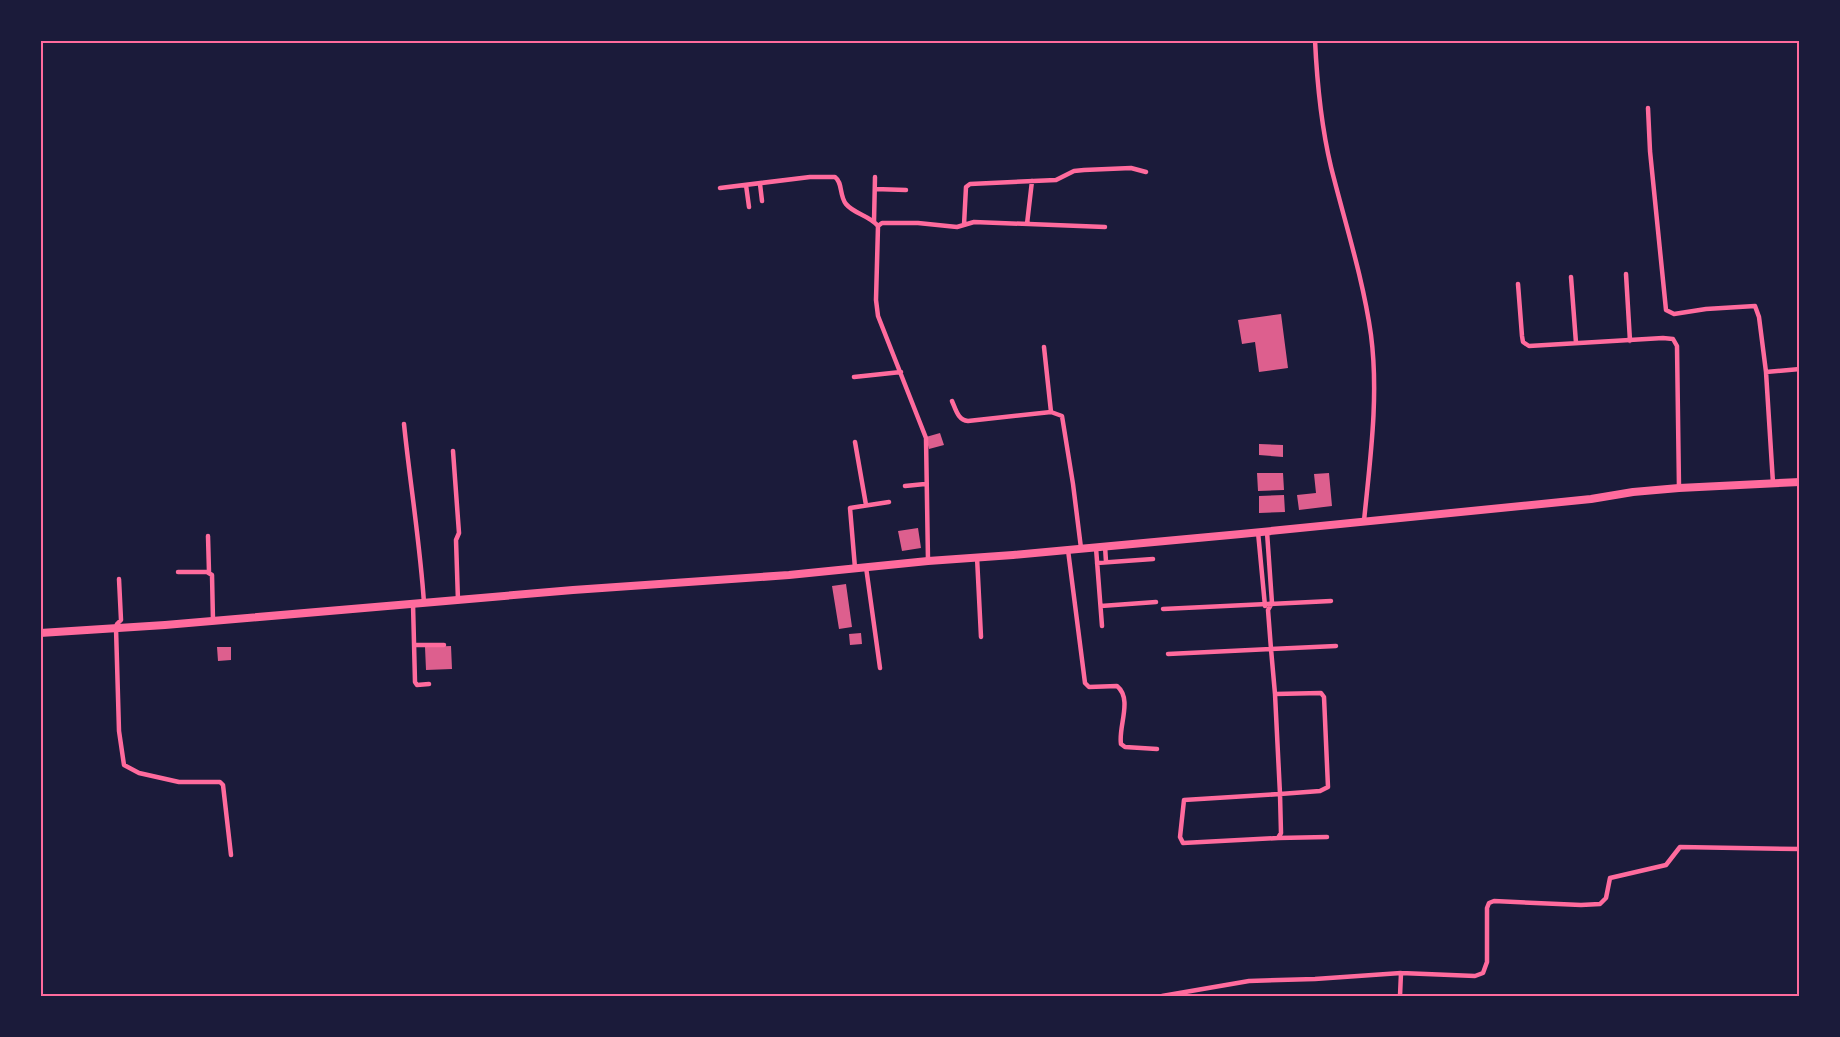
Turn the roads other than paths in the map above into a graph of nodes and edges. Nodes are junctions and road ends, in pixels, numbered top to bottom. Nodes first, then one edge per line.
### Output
1 (1315, 40) edge
2 (1648, 108) dead end
3 (1146, 172) dead end
4 (875, 177) dead end
5 (1032, 181) junction
6 (760, 184) junction
7 (746, 185) junction
8 (720, 188) dead end
9 (875, 189) junction
10 (906, 190) dead end
11 (762, 201) dead end
12 (749, 207) dead end
13 (876, 224) junction
14 (1027, 224) junction
15 (964, 225) junction
16 (1105, 226) dead end
17 (1626, 274) dead end
18 (1571, 277) dead end
19 (1518, 284) dead end
20 (1630, 341) junction
21 (1576, 343) junction
22 (1044, 347) dead end
23 (1800, 369) edge
24 (901, 372) junction
25 (1766, 372) junction
26 (854, 377) dead end
27 (952, 401) dead end
28 (1051, 412) junction
29 (404, 424) dead end
30 (855, 442) dead end
31 (453, 451) dead end
32 (1800, 482) edge
33 (1773, 483) junction
34 (925, 484) junction
35 (905, 486) dead end
36 (1679, 488) junction
37 (889, 502) dead end
38 (866, 505) junction
39 (1364, 521) junction
40 (1267, 531) junction
41 (1258, 532) junction
42 (208, 536) dead end
43 (1101, 547) junction
44 (1081, 548) junction
45 (1068, 550) junction
46 (977, 557) junction
47 (1153, 559) dead end
48 (928, 561) junction
49 (1106, 562) junction
50 (1097, 563) junction
51 (866, 567) junction
52 (855, 568) junction
53 (178, 572) dead end
54 (209, 572) junction
55 (119, 579) dead end
56 (458, 601) junction
57 (1331, 601) dead end
58 (1156, 602) dead end
59 (424, 603) junction
60 (1272, 603) junction
61 (413, 604) junction
62 (1263, 604) junction
63 (1101, 606) junction
64 (1163, 609) dead end
65 (1268, 610) junction
66 (213, 621) junction
67 (1102, 626) dead end
68 (116, 628) junction
69 (40, 633) edge
70 (981, 637) dead end
71 (414, 645) junction
72 (444, 645) dead end
73 (1336, 646) dead end
74 (1271, 649) junction
75 (1168, 654) dead end
76 (880, 668) dead end
77 (429, 684) dead end
78 (1275, 694) junction
79 (1157, 749) dead end
80 (1280, 794) junction
81 (1327, 837) dead end
82 (1278, 838) junction
83 (1800, 849) edge
84 (231, 855) dead end
85 (1401, 973) junction
86 (1162, 996) edge
87 (1400, 996) edge

1 - 39 street
2 - 25 street
3 - 5 street
4 - 9 street
5 - 14 street
5 - 15 street
6 - 7 street
6 - 11 street
6 - 13 street
7 - 8 street
7 - 12 street
9 - 10 street
9 - 13 street
13 - 15 street
13 - 24 street
14 - 15 street
14 - 16 street
17 - 20 street
18 - 21 street
19 - 21 street
20 - 21 street
20 - 36 street
22 - 28 street
23 - 25 street
24 - 26 street
24 - 34 street
25 - 33 street
27 - 28 street
28 - 44 street
29 - 59 street
30 - 38 street
31 - 56 street
32 - 33 main road
33 - 36 main road
34 - 35 street
34 - 48 street
36 - 39 main road
37 - 38 street
38 - 52 street
39 - 40 main road
40 - 41 main road
40 - 60 street
41 - 43 main road
41 - 62 street
42 - 54 street
43 - 44 main road
43 - 49 street
43 - 50 street
44 - 45 main road
45 - 46 main road
45 - 79 street
46 - 48 main road
46 - 70 street
47 - 49 street
48 - 51 main road
49 - 50 street
50 - 63 street
51 - 52 main road
51 - 76 street
52 - 56 main road
53 - 54 street
54 - 66 street
55 - 68 street
56 - 59 main road
57 - 60 street
58 - 63 street
59 - 61 main road
60 - 62 street
60 - 65 street
61 - 66 main road
61 - 71 street
62 - 64 street
62 - 65 street
63 - 67 street
65 - 74 street
66 - 68 main road
68 - 69 main road
68 - 84 street
71 - 72 street
71 - 77 street
73 - 74 street
74 - 75 street
74 - 78 street
78 - 80 street
78 - 80 street
80 - 82 street
80 - 82 street
81 - 82 street
83 - 85 street
85 - 86 street
85 - 87 street

